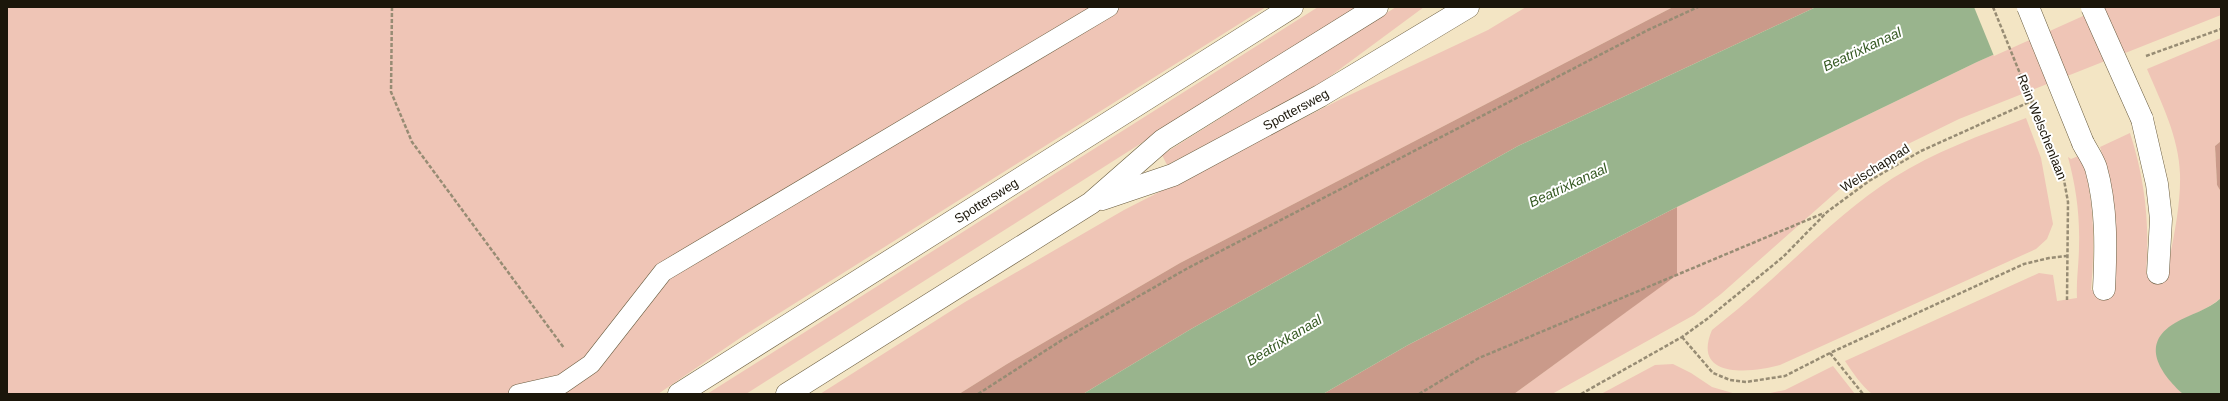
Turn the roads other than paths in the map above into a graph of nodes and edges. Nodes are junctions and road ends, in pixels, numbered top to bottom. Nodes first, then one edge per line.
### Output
1 (1109, 7) edge
2 (1292, 7) edge
3 (1377, 7) edge
4 (1468, 7) edge
5 (2028, 7) edge
6 (2092, 7) edge
7 (1091, 203) junction
8 (2158, 273) dead end
9 (2104, 289) dead end
10 (518, 394) edge
11 (679, 394) edge
12 (787, 394) edge

1 - 10 lane
2 - 11 street, Spottersweg
3 - 7 street, Spottersweg
4 - 7 street, Spottersweg
5 - 9 street, bridge
6 - 8 street, bridge
7 - 12 street, Spottersweg

